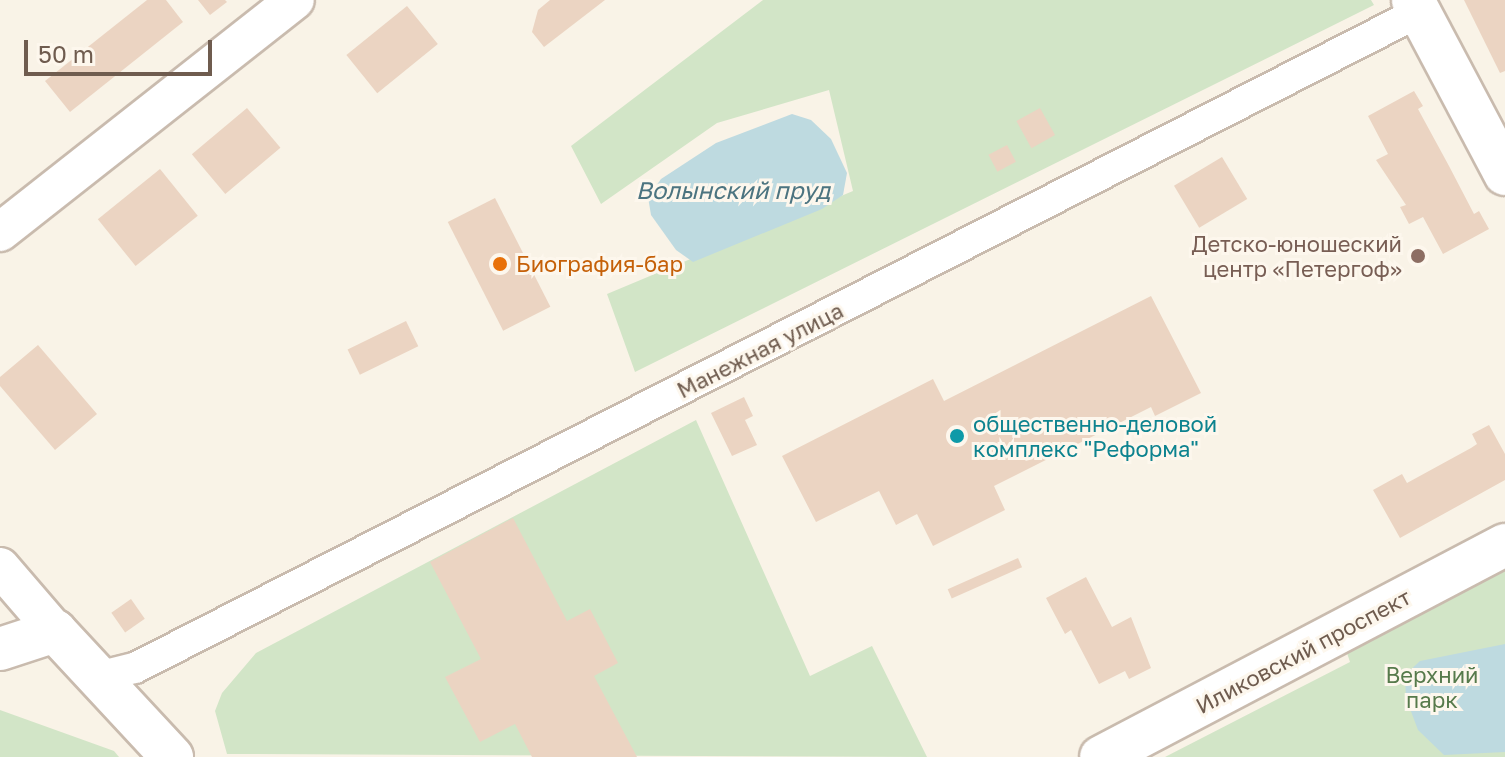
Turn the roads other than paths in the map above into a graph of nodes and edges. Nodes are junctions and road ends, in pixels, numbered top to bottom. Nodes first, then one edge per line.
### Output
1 (284, 3) edge
2 (1416, 6) edge
3 (1495, 148) edge
4 (1505, 174) edge
5 (0, 232) edge
6 (1505, 545) edge
7 (0, 567) edge
8 (55, 631) junction
9 (2, 648) edge
10 (98, 677) junction
11 (172, 757) edge
12 (1101, 757) edge

1 - 5 street
2 - 3 main road
2 - 10 street, Манежная улица
3 - 4 main road
6 - 12 main road, Иликовский проспект
7 - 8 street
8 - 9 main road
8 - 10 main road
9 - 10 main road
10 - 11 main road

